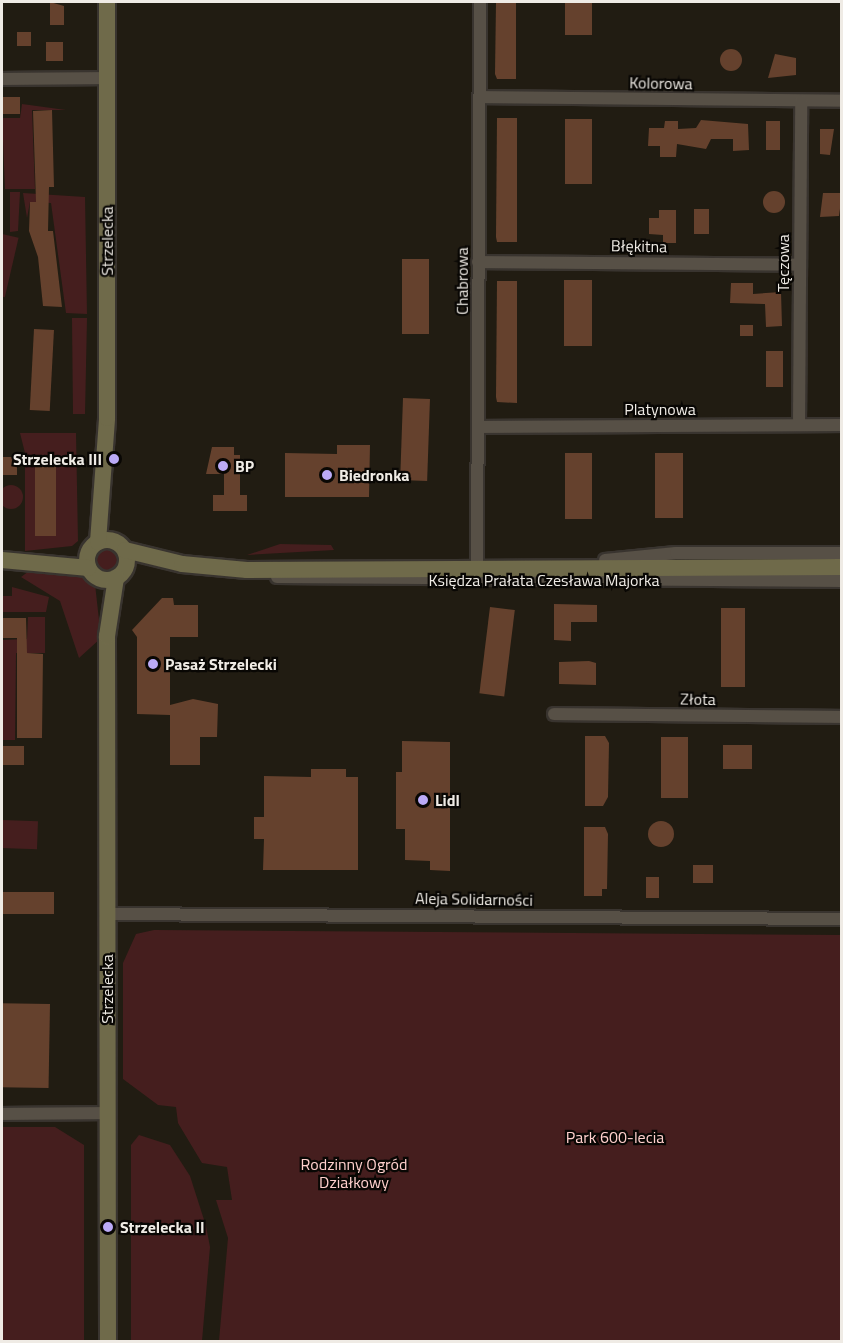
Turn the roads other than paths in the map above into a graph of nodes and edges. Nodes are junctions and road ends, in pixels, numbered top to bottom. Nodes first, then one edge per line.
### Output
1 (107, 2) edge
2 (480, 2) edge
3 (107, 78) junction
4 (2, 79) edge
5 (479, 98) junction
6 (801, 101) junction
7 (842, 101) edge
8 (478, 262) junction
9 (800, 265) junction
10 (799, 425) junction
11 (842, 425) edge
12 (478, 427) junction
13 (106, 481) junction
14 (94, 546) junction
15 (121, 546) junction
16 (842, 553) edge
17 (2, 560) edge
18 (34, 560) junction
19 (477, 561) junction
20 (605, 561) junction
21 (182, 564) junction
22 (804, 567) junction
23 (842, 567) edge
24 (247, 570) junction
25 (94, 573) junction
26 (119, 575) junction
27 (842, 580) edge
28 (107, 636) junction
29 (554, 714) dead end
30 (842, 717) edge
31 (106, 915) junction
32 (842, 919) edge
33 (107, 1113) junction
34 (2, 1114) edge
35 (108, 1341) edge

1 - 3 street, Strzelecka
2 - 5 street, Chabrowa
3 - 4 street
3 - 13 street, Strzelecka
5 - 6 street, Kolorowa
5 - 8 street, Chabrowa
6 - 7 street, Kolorowa
6 - 9 street, Tęczowa
8 - 9 street, Błękitna
8 - 12 street, Chabrowa
9 - 10 street, Tęczowa
10 - 11 street, Platynowa
10 - 12 street, Platynowa
12 - 19 street, Chabrowa
13 - 14 street, Strzelecka
13 - 15 street, Strzelecka
14 - 15 street, Księdza Prałata Czesława Majorka
14 - 18 street, Księdza Prałata Czesława Majorka
14 - 25 street, Strzelecka
15 - 21 street, Księdza Prałata Czesława Majorka
15 - 26 street, Strzelecka
16 - 20 street, Księdza Prałata Czesława Majorka
17 - 18 street
18 - 25 street, Księdza Prałata Czesława Majorka
19 - 20 street, Księdza Prałata Czesława Majorka
19 - 24 street, Księdza Prałata Czesława Majorka
20 - 22 street, Księdza Prałata Czesława Majorka
21 - 24 street, Księdza Prałata Czesława Majorka
21 - 26 street, Księdza Prałata Czesława Majorka
22 - 23 street, Księdza Prałata Czesława Majorka
22 - 24 street, Księdza Prałata Czesława Majorka
24 - 27 street, Księdza Prałata Czesława Majorka
25 - 26 street, Księdza Prałata Czesława Majorka
25 - 28 street, Strzelecka
26 - 28 street, Strzelecka
28 - 31 street, Strzelecka
29 - 30 street, Złota
31 - 32 street, Aleja Solidarności
31 - 33 street, Strzelecka
33 - 34 street
33 - 35 street, Strzelecka

